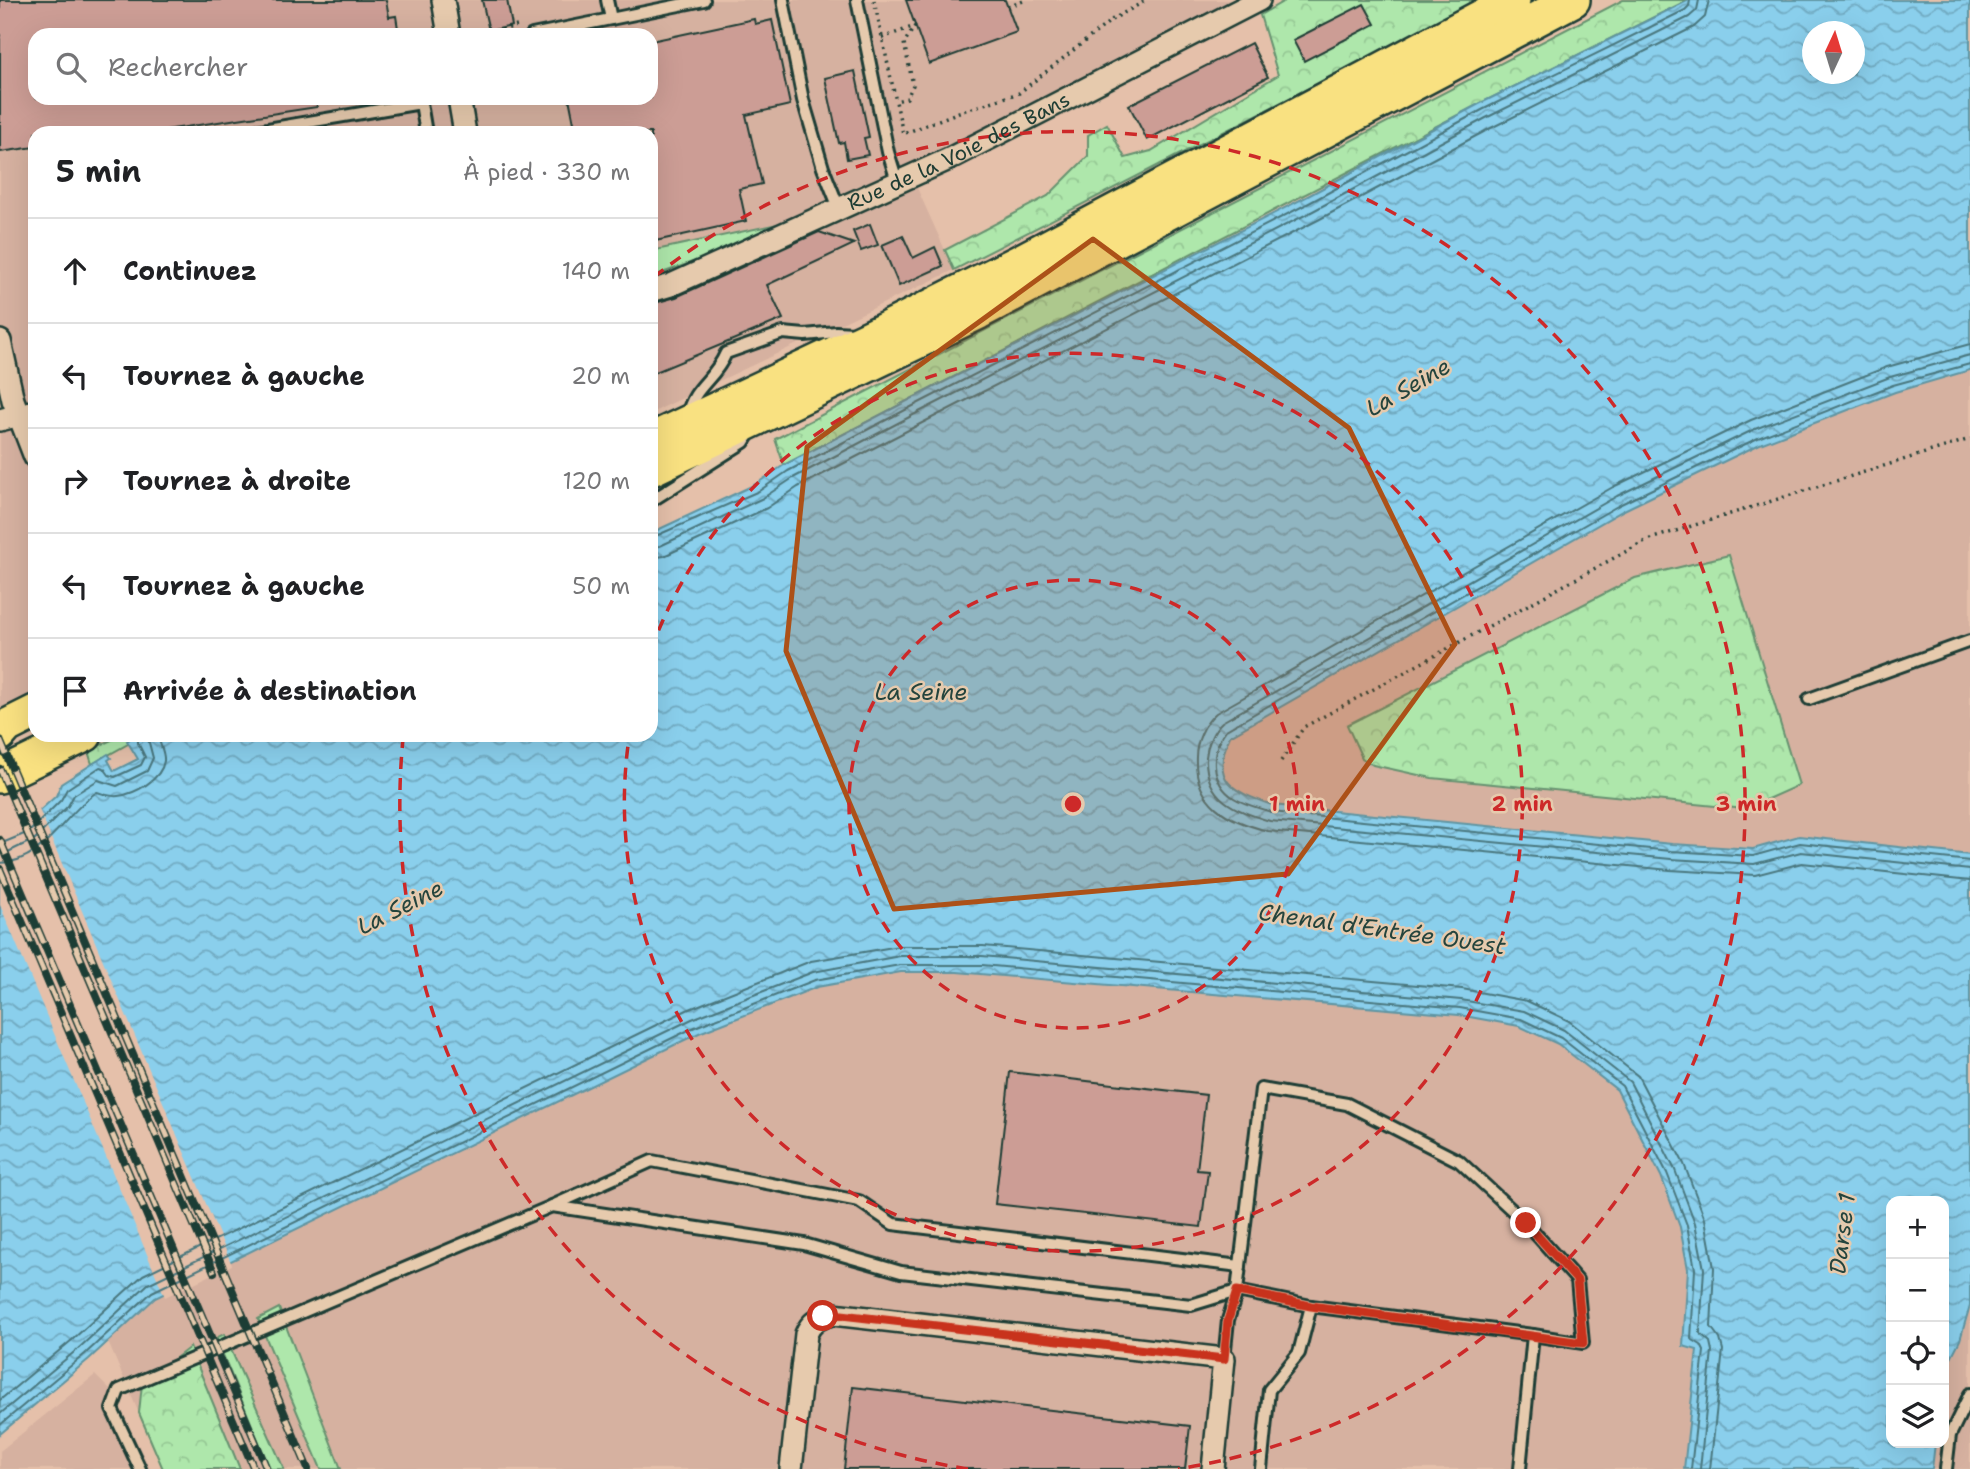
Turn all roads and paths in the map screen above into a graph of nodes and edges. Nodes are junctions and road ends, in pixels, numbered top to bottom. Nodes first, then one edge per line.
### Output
1 (443, 0) edge
2 (607, 0) edge
3 (704, 0) edge
4 (783, 0) edge
5 (857, 0) edge
6 (874, 0) edge
7 (1026, 0) edge
8 (1147, 0) edge
9 (1259, 0) edge
10 (1513, 0) edge
11 (1573, 0) edge
12 (1008, 7) dead end
13 (611, 19) junction
14 (448, 28) edge
15 (566, 28) edge
16 (882, 38) junction
17 (896, 101) junction
18 (409, 105) edge
19 (421, 105) edge
20 (460, 105) edge
21 (285, 126) edge
22 (425, 126) edge
23 (464, 126) edge
24 (897, 181) junction
25 (839, 208) junction
26 (658, 289) edge
27 (874, 335) junction
28 (0, 341) edge
29 (18, 415) edge
30 (756, 420) junction
31 (686, 423) junction
32 (658, 437) edge
33 (1970, 439) edge
34 (28, 440) edge
35 (658, 466) edge
36 (658, 496) edge
37 (1970, 640) edge
38 (1809, 699) dead end
39 (28, 716) edge
40 (28, 731) edge
41 (0, 734) edge
42 (70, 742) edge
43 (0, 744) edge
44 (1281, 761) dead end
45 (0, 776) edge
46 (552, 1206) junction
47 (1240, 1265) junction
48 (1237, 1291) junction
49 (1311, 1306) junction
50 (1534, 1335) junction
51 (1224, 1359) junction
52 (1970, 1394) edge
53 (139, 1469) edge
54 (791, 1469) edge
55 (1213, 1469) edge
56 (1261, 1469) edge
57 (1520, 1469) edge
58 (1946, 1469) edge

1 - 14 street
2 - 13 lane
3 - 13 lane
4 - 25 lane
5 - 24 lane
6 - 16 path
7 - 12 path
8 - 17 path
9 - 24 street, Rue de la Voie des Bans
10 - 27 main road
11 - 30 main road
13 - 15 lane
16 - 17 path
16 - 17 path
18 - 21 lane
19 - 22 lane
20 - 23 street
24 - 25 street, Rue de la Voie des Bans
25 - 26 street, Rue de la Voie des Bans
27 - 31 main road
27 - 31 lane
28 - 29 street
29 - 34 street
30 - 35 main road
30 - 36 lane
31 - 32 main road
33 - 44 path
37 - 38 lane
39 - 41 main road
40 - 43 main road
42 - 45 main road
46 - 47 lane
46 - 48 lane
46 - 53 lane
47 - 48 lane
47 - 50 lane
48 - 49 lane
48 - 51 lane
49 - 50 lane
49 - 56 lane
50 - 57 lane
51 - 54 street
51 - 55 street
52 - 58 lane

